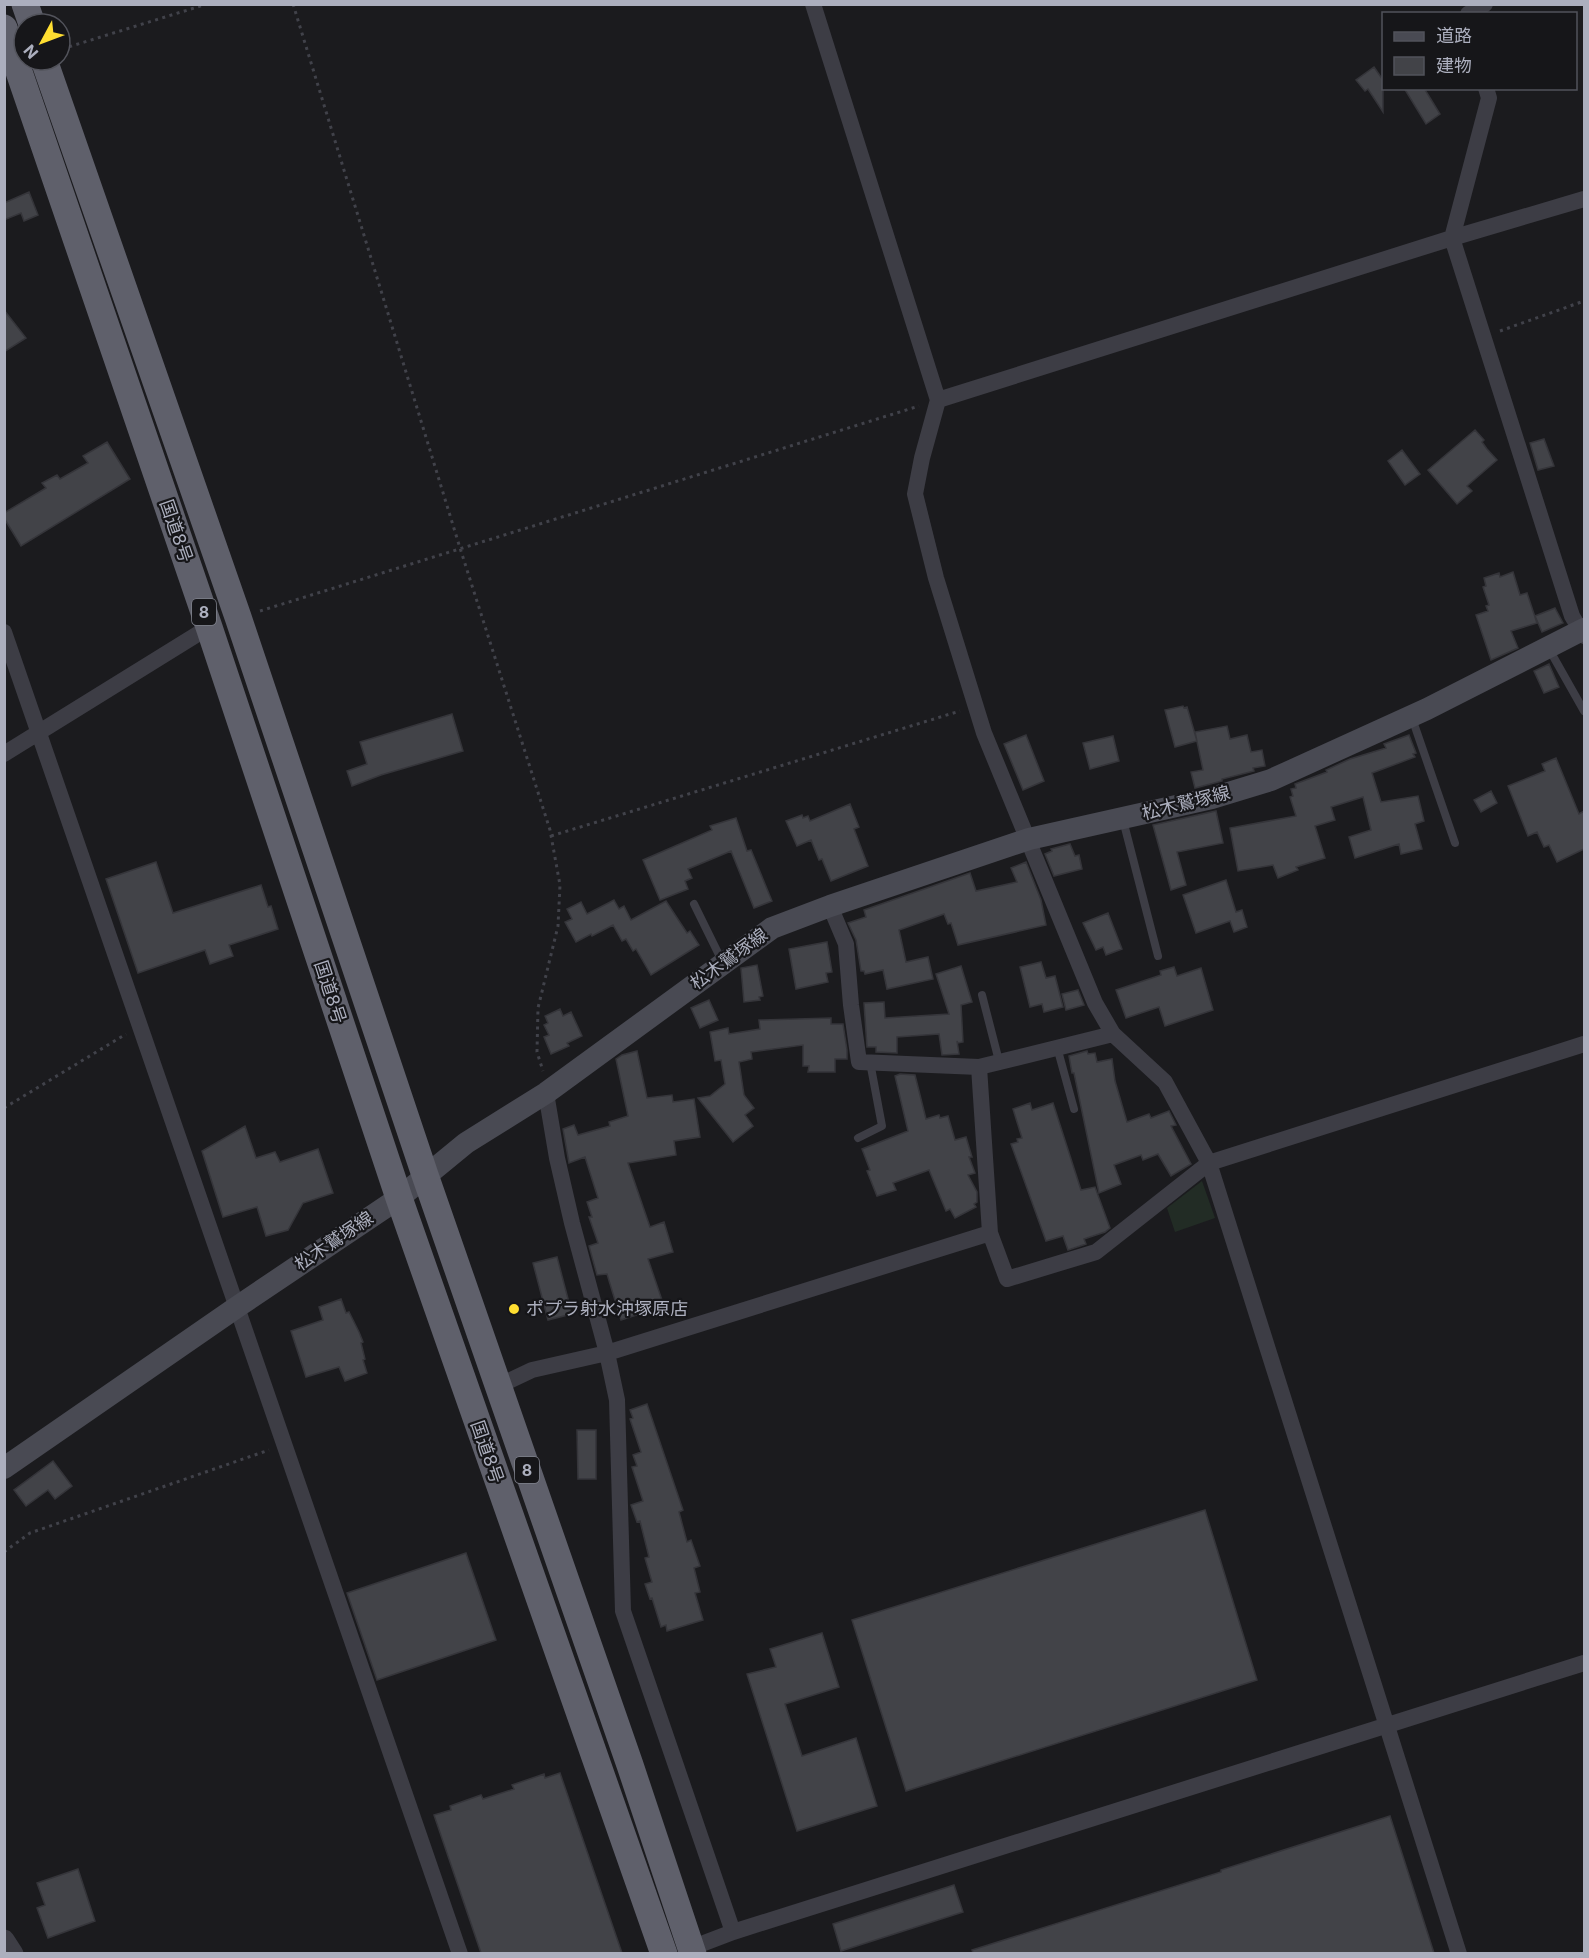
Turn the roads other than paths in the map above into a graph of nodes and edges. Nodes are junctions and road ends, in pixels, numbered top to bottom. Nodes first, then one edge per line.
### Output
1 (813, 4) edge
2 (1485, 4) edge
3 (1470, 12) edge
4 (4, 28) edge
5 (11, 66) edge
6 (48, 72) edge
7 (1487, 90) edge
8 (1584, 199) edge
9 (1452, 238) junction
10 (938, 400) junction
11 (209, 627) junction
12 (4, 632) edge
13 (1583, 632) edge
14 (1548, 647) junction
15 (1584, 711) edge
16 (1411, 716) junction
17 (39, 733) junction
18 (4, 754) edge
19 (1122, 819) junction
20 (1029, 839) junction
21 (1455, 843) dead end
22 (694, 904) dead end
23 (830, 906) junction
24 (1158, 956) dead end
25 (723, 964) junction
26 (982, 995) dead end
27 (1113, 1034) junction
28 (1584, 1044) edge
29 (1057, 1047) junction
30 (999, 1061) junction
31 (870, 1062) junction
32 (979, 1067) junction
33 (547, 1091) junction
34 (1074, 1109) dead end
35 (858, 1138) dead end
36 (1209, 1163) junction
37 (425, 1175) junction
38 (399, 1198) junction
39 (990, 1233) junction
40 (237, 1307) junction
41 (607, 1353) junction
42 (498, 1386) junction
43 (4, 1468) edge
44 (554, 1643) junction
45 (1584, 1663) edge
46 (1386, 1725) junction
47 (733, 1932) junction
48 (4, 1940) edge
49 (701, 1949) edge
50 (13, 1953) edge
51 (460, 1953) edge
52 (646, 1953) edge
53 (664, 1953) edge
54 (1458, 1953) edge

1 - 10 street
2 - 3 street
4 - 5 highway, 国道8号 / 8
5 - 11 highway, 国道8号 / 8
6 - 37 highway, 国道8号 / 8
7 - 9 street
8 - 9 street
9 - 10 street
9 - 13 street
10 - 20 street
11 - 17 street
11 - 38 highway, 国道8号 / 8
12 - 17 street
13 - 14 main road, 松木鷲塚線
14 - 15 lane
14 - 16 main road, 松木鷲塚線
16 - 19 main road, 松木鷲塚線
16 - 21 lane
17 - 18 street
17 - 40 street
19 - 20 main road, 松木鷲塚線
19 - 24 lane
20 - 23 main road, 松木鷲塚線
20 - 27 street
22 - 25 lane
23 - 25 main road, 松木鷲塚線
23 - 31 street
25 - 33 main road, 松木鷲塚線
26 - 30 lane
27 - 29 street
27 - 36 street
28 - 36 street
29 - 30 street
29 - 34 lane
30 - 32 street
31 - 32 street
31 - 35 lane
32 - 39 street
33 - 37 main road, 松木鷲塚線
33 - 41 street
36 - 39 street
36 - 46 street
37 - 38 main road, 松木鷲塚線
37 - 42 highway, 国道8号 / 8
38 - 40 main road, 松木鷲塚線
38 - 44 highway, 国道8号 / 8
39 - 41 street
40 - 43 main road, 松木鷲塚線
40 - 51 street
41 - 42 street
41 - 47 street
42 - 49 highway, 国道8号 / 8
44 - 52 highway
44 - 53 highway, 国道8号 / 8
45 - 46 street
46 - 47 street
46 - 54 street
47 - 49 street
48 - 50 street

